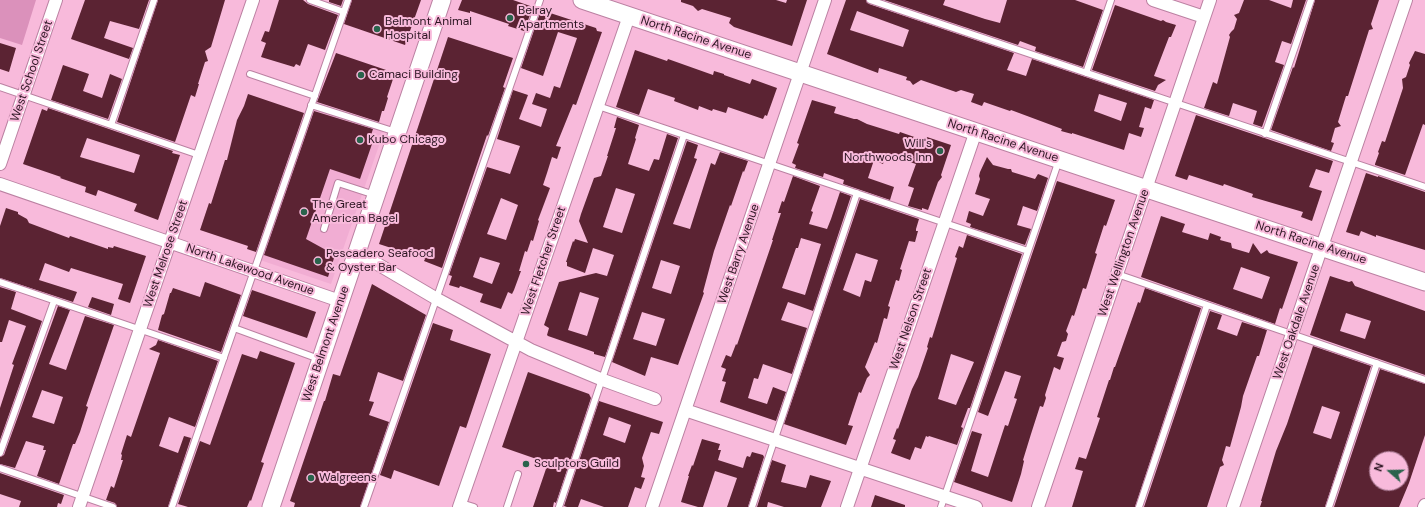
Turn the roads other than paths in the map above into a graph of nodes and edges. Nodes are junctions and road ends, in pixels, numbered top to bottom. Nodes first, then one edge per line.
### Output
1 (56, 0) edge
2 (154, 0) edge
3 (252, 0) edge
4 (310, 0) edge
5 (348, 0) edge
6 (442, 0) edge
7 (540, 0) edge
8 (582, 0) edge
9 (825, 0) edge
10 (870, 0) edge
11 (1111, 0) edge
12 (1153, 0) edge
13 (1210, 0) edge
14 (1311, 0) edge
15 (1406, 0) edge
16 (344, 12) junction
17 (629, 16) junction
18 (1204, 17) junction
19 (801, 73) junction
20 (1086, 73) junction
21 (250, 74) dead end
22 (0, 87) edge
23 (24, 96) junction
24 (315, 96) junction
25 (1175, 103) junction
26 (312, 105) junction
27 (598, 106) junction
28 (111, 125) junction
29 (397, 132) junction
30 (976, 132) junction
31 (1266, 134) junction
32 (684, 135) junction
33 (200, 155) junction
34 (1059, 160) junction
35 (1351, 162) junction
36 (0, 164) edge
37 (769, 164) junction
38 (0, 184) edge
39 (1146, 188) junction
40 (1425, 188) edge
41 (857, 193) junction
42 (376, 196) junction
43 (944, 222) junction
44 (324, 229) dead end
45 (170, 242) junction
46 (1322, 247) junction
47 (1028, 251) junction
48 (357, 252) junction
49 (254, 271) junction
50 (1117, 274) junction
51 (0, 282) edge
52 (1425, 282) edge
53 (437, 299) junction
54 (54, 301) junction
55 (340, 301) junction
56 (1207, 305) junction
57 (234, 328) junction
58 (140, 330) junction
59 (1292, 334) junction
60 (516, 342) junction
61 (224, 358) junction
62 (321, 359) junction
63 (1377, 363) junction
64 (603, 380) junction
65 (1425, 380) edge
66 (655, 399) dead end
67 (685, 410) junction
68 (775, 440) junction
69 (0, 453) edge
70 (0, 468) edge
71 (860, 468) junction
72 (518, 474) dead end
73 (80, 502) edge
74 (943, 502) edge
75 (460, 505) edge
76 (113, 507) edge
77 (172, 507) edge
78 (271, 507) edge
79 (364, 507) edge
80 (474, 507) edge
81 (507, 507) edge
82 (559, 507) edge
83 (652, 507) edge
84 (752, 507) edge
85 (847, 507) edge
86 (976, 507) edge
87 (1038, 507) edge
88 (1140, 507) edge
89 (1234, 507) edge
90 (1329, 507) edge

1 - 23 street, West School Street
2 - 28 lane
3 - 33 street, West Melrose Street
4 - 16 lane
5 - 16 lane
6 - 29 street, West Belmont Avenue
7 - 53 lane
8 - 17 street, North Racine Avenue
9 - 19 street, West Barry Avenue
10 - 20 lane
11 - 20 lane
12 - 18 street
13 - 18 street, West Wellington Avenue
14 - 31 lane
15 - 35 street, West Oakdale Avenue
16 - 24 lane
17 - 19 street, North Racine Avenue
17 - 27 street, West Fletcher Street
18 - 25 street, West Wellington Avenue
19 - 30 street, North Racine Avenue
19 - 37 street, West Barry Avenue
20 - 25 lane
21 - 24 lane
22 - 23 lane
23 - 28 lane
23 - 36 street, West School Street
24 - 26 lane
25 - 31 lane
25 - 39 street, West Wellington Avenue
26 - 29 lane
26 - 49 lane
27 - 32 lane
27 - 60 street, West Fletcher Street
28 - 33 lane
29 - 42 street, West Belmont Avenue
30 - 34 street, North Racine Avenue
30 - 43 street, West Nelson Street
31 - 35 lane
32 - 37 lane
32 - 64 lane
33 - 45 street, West Melrose Street
34 - 39 street, North Racine Avenue
34 - 47 lane
35 - 40 lane
35 - 46 street, West Oakdale Avenue
37 - 41 lane
37 - 67 street, West Barry Avenue
38 - 45 street, North Lakewood Avenue
39 - 46 street, North Racine Avenue
39 - 50 street, West Wellington Avenue
41 - 43 lane
41 - 68 lane
42 - 44 lane
42 - 48 street, West Belmont Avenue
43 - 47 lane
43 - 71 street, West Nelson Street
45 - 49 street, North Lakewood Avenue
45 - 58 street, West Melrose Street
46 - 52 street, North Racine Avenue
46 - 59 street, West Oakdale Avenue
47 - 74 lane
48 - 53 street
48 - 55 street, West Belmont Avenue
49 - 55 street, North Lakewood Avenue
49 - 57 lane
50 - 56 lane
50 - 87 street, West Wellington Avenue
51 - 54 lane
53 - 60 street
53 - 79 lane
54 - 58 lane
54 - 69 lane
55 - 62 street, West Belmont Avenue
56 - 59 lane
56 - 88 lane
57 - 61 lane
57 - 62 lane
58 - 61 lane
58 - 73 street, West Melrose Street
59 - 63 lane
59 - 89 street, West Oakdale Avenue
60 - 64 street
60 - 75 street, West Fletcher Street
61 - 77 lane
62 - 78 street, West Belmont Avenue
63 - 65 lane
63 - 90 lane
64 - 66 street
64 - 82 lane
67 - 68 street
67 - 83 street, West Barry Avenue
68 - 71 street
68 - 84 lane
70 - 73 lane
71 - 74 street
71 - 85 street, West Nelson Street
72 - 81 lane
73 - 76 lane
74 - 86 street
75 - 80 lane

